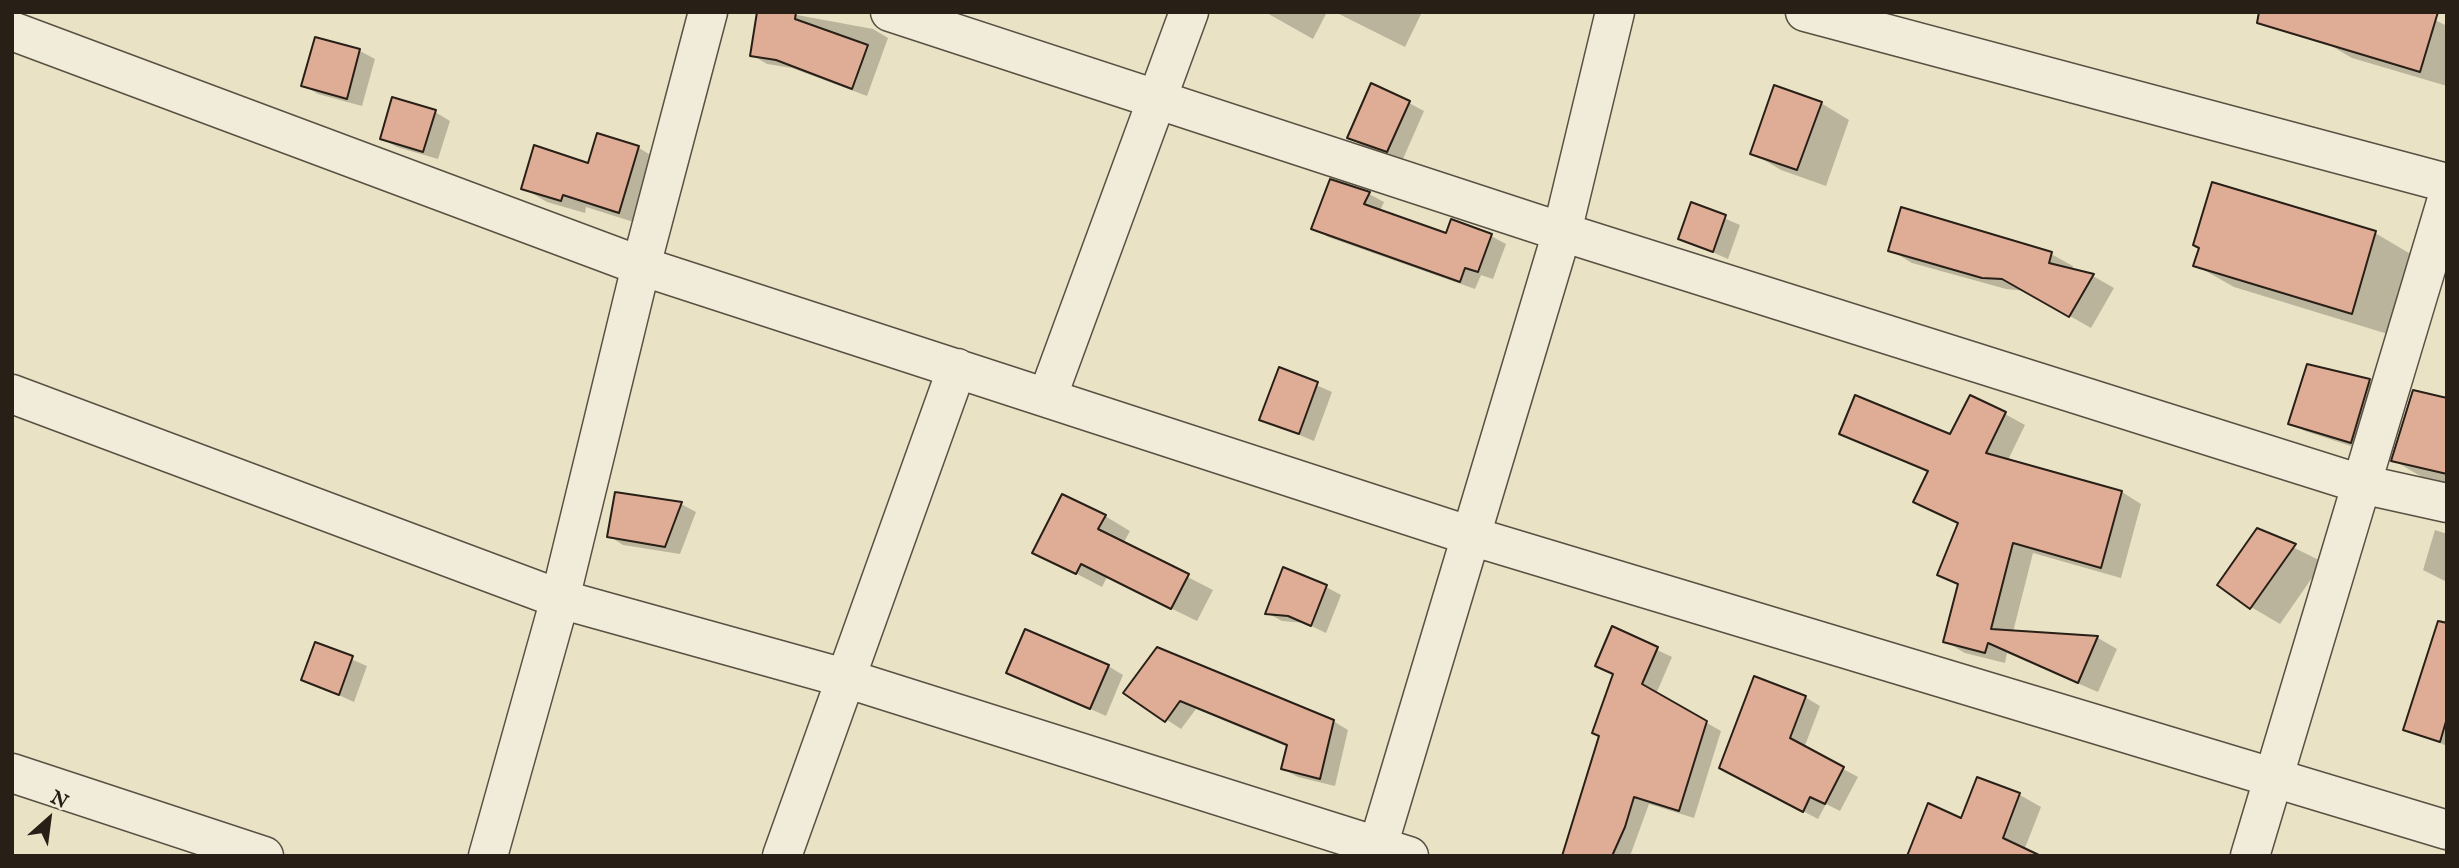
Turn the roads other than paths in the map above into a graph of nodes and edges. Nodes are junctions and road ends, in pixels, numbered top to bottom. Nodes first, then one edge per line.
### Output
1 (708, 12) edge
2 (890, 12) edge
3 (1189, 12) edge
4 (1615, 12) edge
5 (1805, 12) edge
6 (12, 31) edge
7 (1158, 97) junction
8 (2447, 183) edge
9 (2447, 199) edge
10 (1562, 232) junction
11 (641, 266) junction
12 (957, 368) junction
13 (12, 394) edge
14 (1047, 398) junction
15 (2361, 484) junction
16 (2447, 503) edge
17 (1471, 536) junction
18 (560, 599) junction
19 (848, 679) junction
20 (12, 773) edge
21 (2274, 778) junction
22 (2447, 830) edge
23 (1388, 852) edge
24 (264, 856) edge
25 (488, 856) edge
26 (782, 856) edge
27 (2250, 856) edge

1 - 11 street
2 - 7 street
3 - 7 street
4 - 10 street
5 - 8 street
6 - 11 street
7 - 10 street
7 - 14 street
9 - 15 street
10 - 15 street
10 - 17 street
11 - 12 street
11 - 18 street
12 - 14 street
12 - 19 street
13 - 18 street
14 - 17 street
15 - 16 street
15 - 21 street
17 - 21 street
17 - 23 street
18 - 19 street
18 - 25 street
19 - 23 street
19 - 26 street
20 - 24 street
21 - 22 street
21 - 27 street

